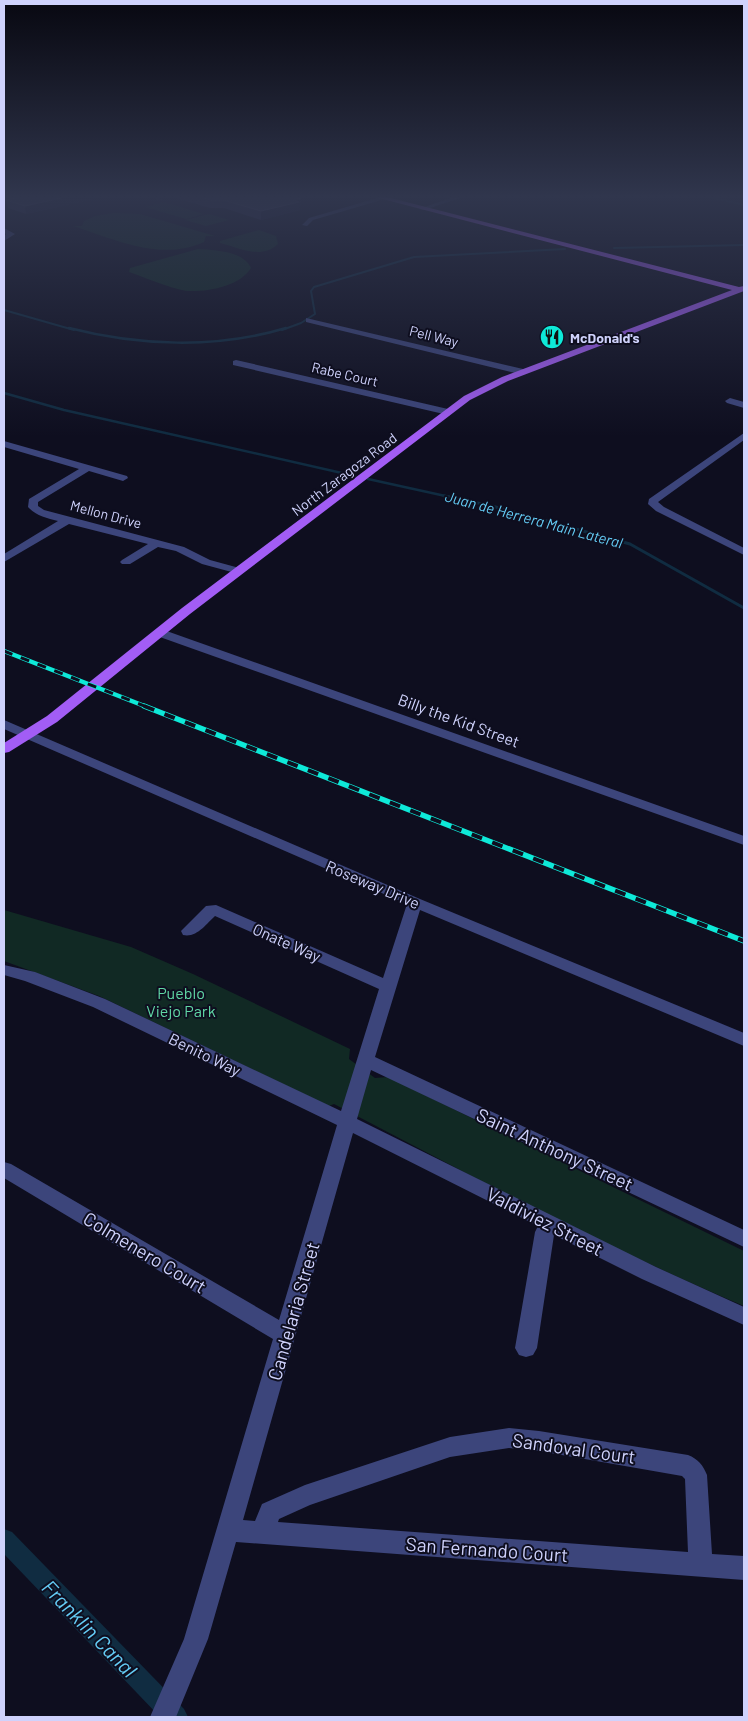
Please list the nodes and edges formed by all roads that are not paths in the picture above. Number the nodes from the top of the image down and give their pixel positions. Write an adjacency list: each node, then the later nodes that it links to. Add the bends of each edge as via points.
1 (696, 276): 3 (main road)
2 (703, 276): 3 (main road)
3 (743, 287): 5 (main road, North Zaragoza Road)
4 (744, 297): 5 (main road)
5 (714, 300): 8 (main road, North Zaragoza Road)
6 (309, 320): 8 (street, Pell Way)
7 (236, 363): 11 (street, Rabe Court)
8 (523, 372): 11 (main road, North Zaragoza Road, via 480,390)
9 (730, 401): 10 (street)
10 (744, 405)
11 (448, 412): 23 (main road, North Zaragoza Road)
12 (744, 436): 19 (street, via 653,500 660,509)
13 (4, 444): 14 (street)
14 (87, 468): 15 (street); 16 (street, Mellon Drive, via 38,497 32,504 35,510)
15 (123, 478)
16 (67, 520): 18 (street, Mellon Drive); 21 (street)
17 (744, 541): 19 (street)
18 (157, 543): 22 (street); 23 (street, Mellon Drive)
19 (733, 547): 20 (street)
20 (744, 552)
21 (4, 558)
22 (126, 562)
23 (239, 571): 24 (main road, North Zaragoza Road)
24 (161, 633): 26 (main road, North Zaragoza Road); 28 (street, Billy the Kid Street)
25 (4, 724): 26 (street, Roseway Drive)
26 (27, 735): 27 (main road, North Zaragoza Road); 29 (street, Roseway Drive)
27 (4, 749)
28 (744, 841)
29 (414, 902): 32 (street, Candelaria Street); 33 (street, Roseway Drive)
30 (189, 931): 32 (street, Onate Way, via 216,910)
31 (4, 970): 35 (street, Benito Way, via 29,976 99,1003)
32 (389, 987): 34 (street, Candelaria Street)
33 (744, 1040)
34 (365, 1060): 35 (street, Candelaria Street); 38 (street, Saint Anthony Street)
35 (348, 1123): 37 (street, Valdiviez Street); 40 (street, Candelaria Street)
36 (4, 1169): 40 (street, Colmenero Court)
37 (549, 1223): 39 (street, Valdiviez Street, via 648,1273); 41 (street)
38 (744, 1238)
39 (744, 1316)
40 (285, 1336): 42 (street, Candelaria Street)
41 (526, 1348)
42 (229, 1530): 43 (street, San Fernando Court); 46 (street, Candelaria Street, via 196,1639)
43 (263, 1532): 44 (street, San Fernando Court); 44 (street, Sandoval Court, via 270,1512 305,1496 450,1447 509,1438 688,1466 696,1475)
44 (701, 1564): 45 (street, San Fernando Court)
45 (744, 1568)
46 (162, 1717)

